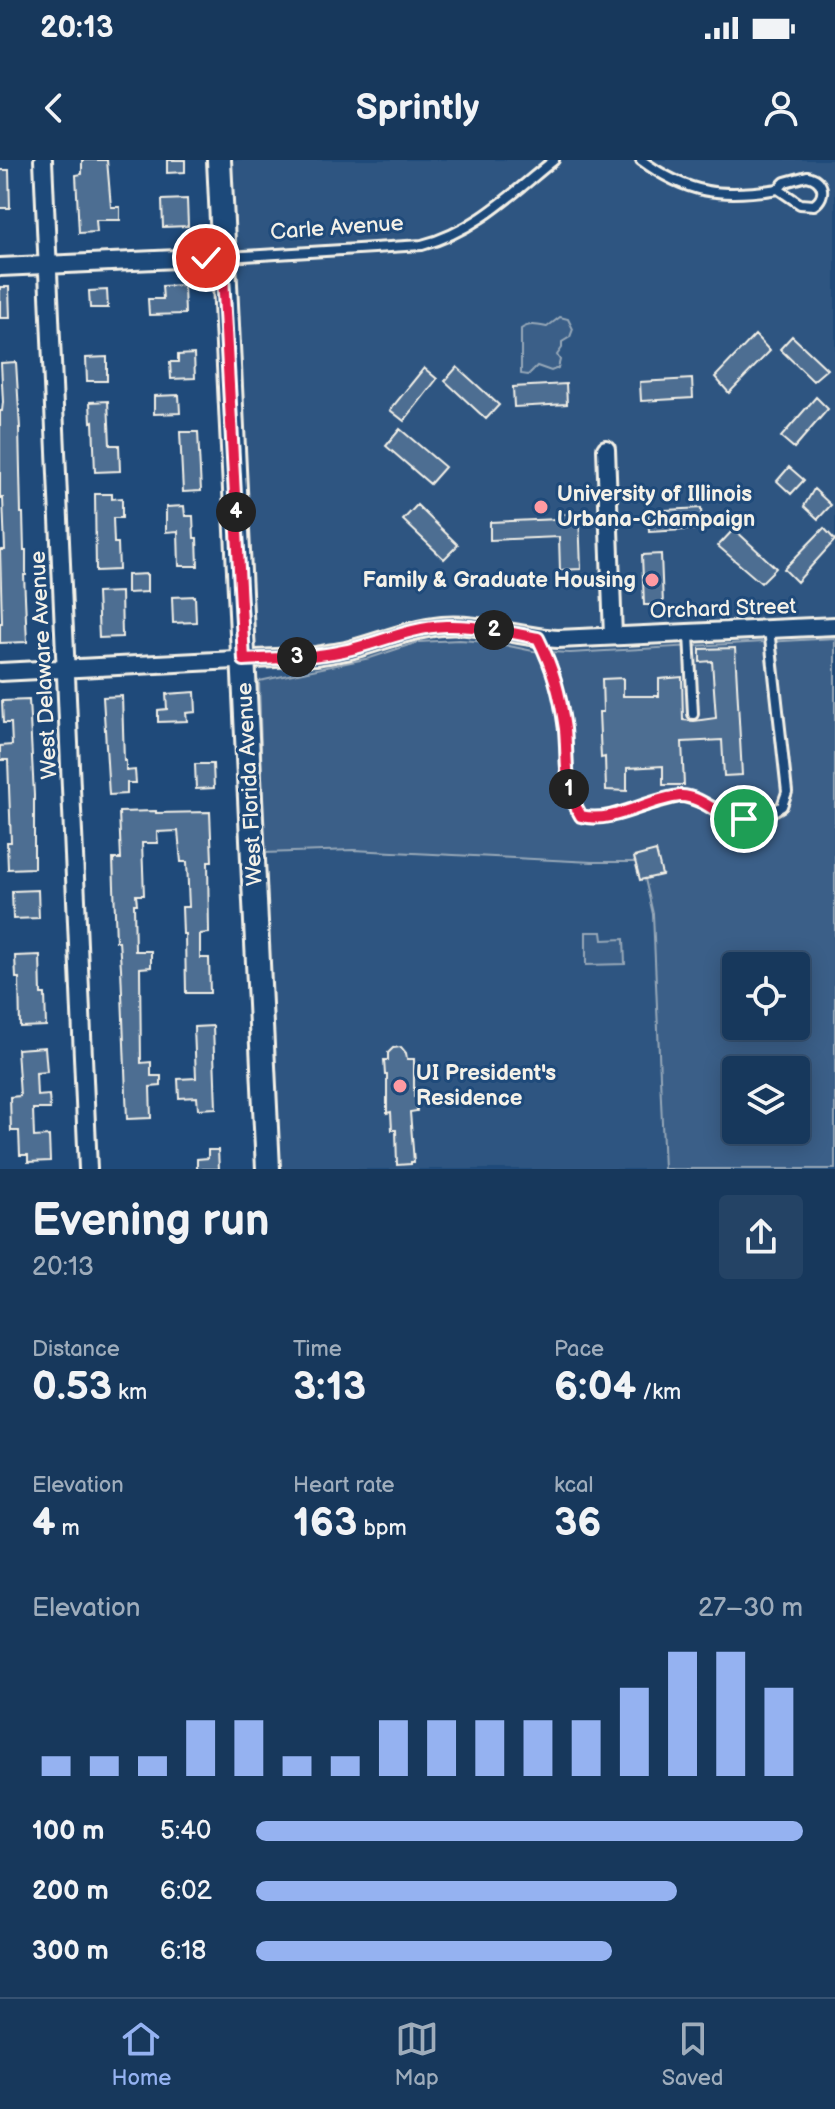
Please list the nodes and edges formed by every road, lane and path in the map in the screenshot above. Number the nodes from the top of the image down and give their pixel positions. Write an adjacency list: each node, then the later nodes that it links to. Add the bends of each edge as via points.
1 (43, 160): 7 (street, West Delaware Avenue)
2 (219, 160): 6 (main road, West Florida Avenue)
3 (554, 160): 6 (lane, Carle Avenue, via 469,227 437,241)
4 (641, 160): 5 (lane, via 695,189 744,195)
5 (778, 189): 5 (lane, via 806,206 819,201 823,189 821,182 807,176)
6 (222, 257): 7 (street, Carle Avenue); 15 (main road, West Florida Avenue)
7 (48, 264): 8 (street, Carle Avenue); 16 (street, West Delaware Avenue)
8 (0, 267)
9 (606, 449): 13 (street)
10 (835, 626): 11 (street, Orchard Street)
11 (769, 629): 12 (street, Orchard Street); 14 (lane, via 787,792 782,806 744,819 728,818 682,796 604,817 581,816 569,792 553,668)
12 (689, 633): 13 (street, Orchard Street); 18 (lane)
13 (613, 636): 14 (street, Orchard Street)
14 (538, 638): 15 (street, Orchard Street, via 442,626 316,656)
15 (244, 660): 16 (street, Orchard Street); 20 (main road, West Florida Avenue)
16 (66, 668): 17 (street, Orchard Street); 19 (street, West Delaware Avenue)
17 (0, 672)
18 (693, 714)
19 (88, 1169)
20 (268, 1169)

